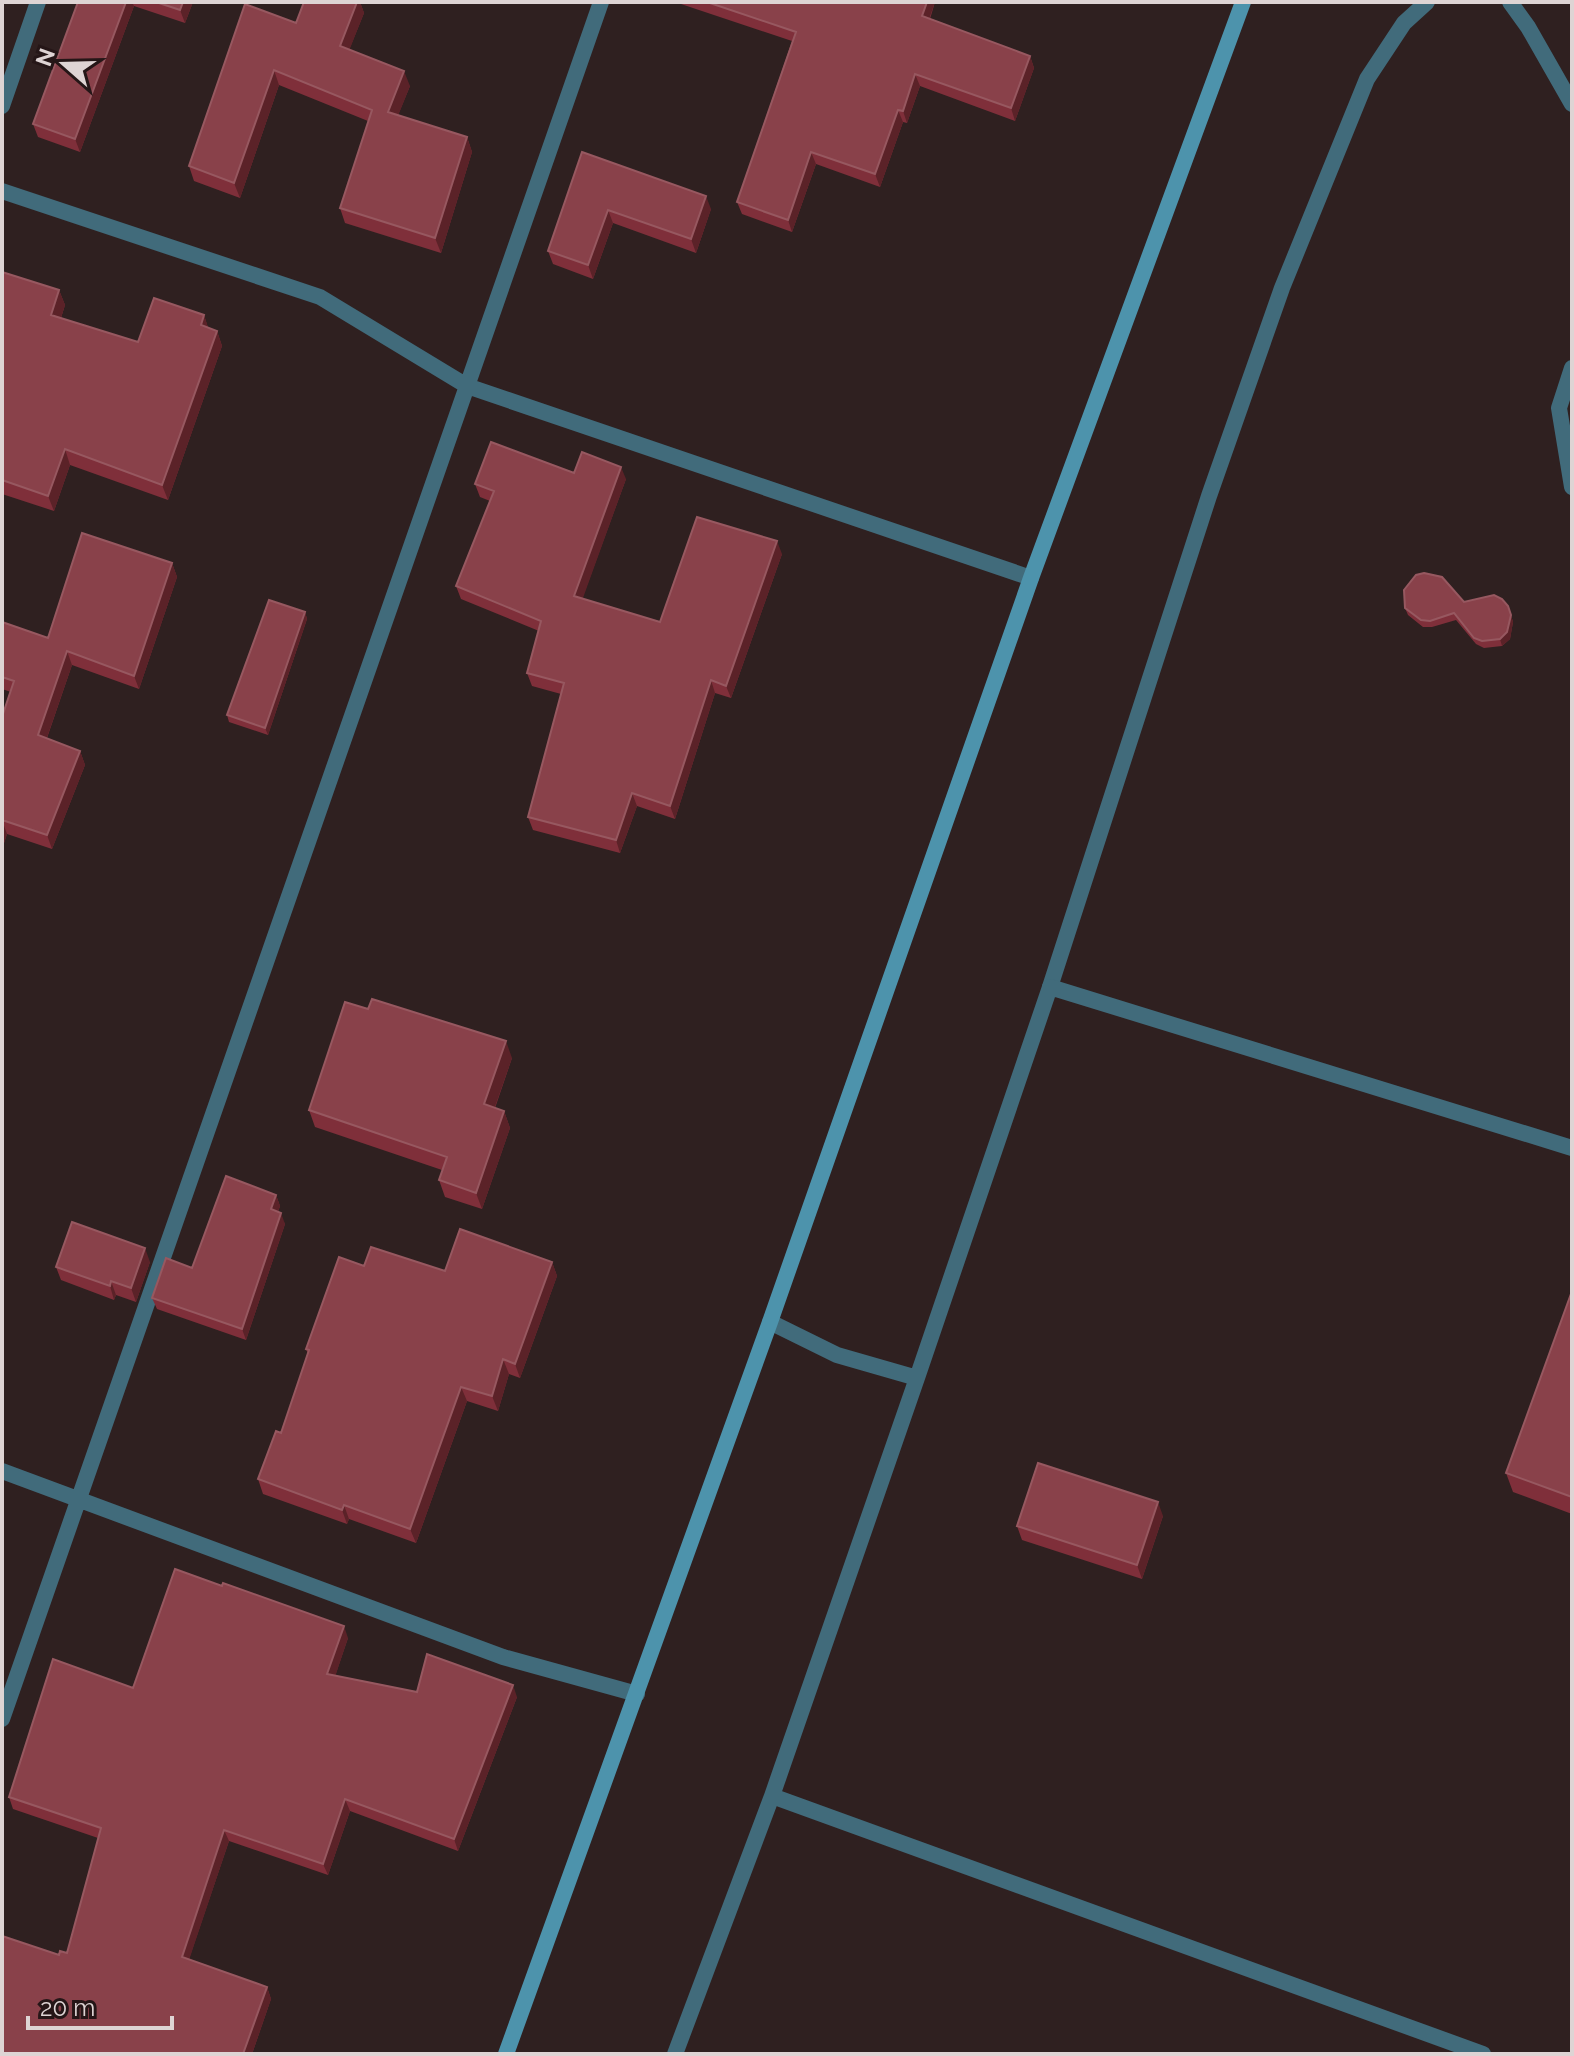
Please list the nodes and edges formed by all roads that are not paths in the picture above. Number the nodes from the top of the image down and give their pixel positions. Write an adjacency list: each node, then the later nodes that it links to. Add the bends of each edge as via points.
1 (38, 2): 7 (street)
2 (601, 2): 10 (street)
3 (1243, 2): 12 (street)
4 (1427, 2): 13 (street, via 1404,23 1367,79 1282,288)
5 (1510, 2): 6 (street)
6 (1572, 104)
7 (2, 106)
8 (2, 191): 10 (street, via 320,297)
9 (1572, 368): 11 (street, via 1559,408)
10 (467, 386): 12 (street); 18 (street)
11 (1572, 487)
12 (1031, 578): 15 (street)
13 (1050, 987): 14 (street); 16 (street)
14 (1572, 1148)
15 (770, 1322): 16 (street, via 837,1355); 19 (street)
16 (917, 1378): 21 (street)
17 (2, 1471): 18 (street)
18 (79, 1498): 19 (street, via 503,1657); 20 (street)
19 (637, 1694): 22 (street)
20 (2, 1719)
21 (772, 1796): 23 (street); 24 (street)
22 (506, 2054)
23 (675, 2054)
24 (1483, 2054)

